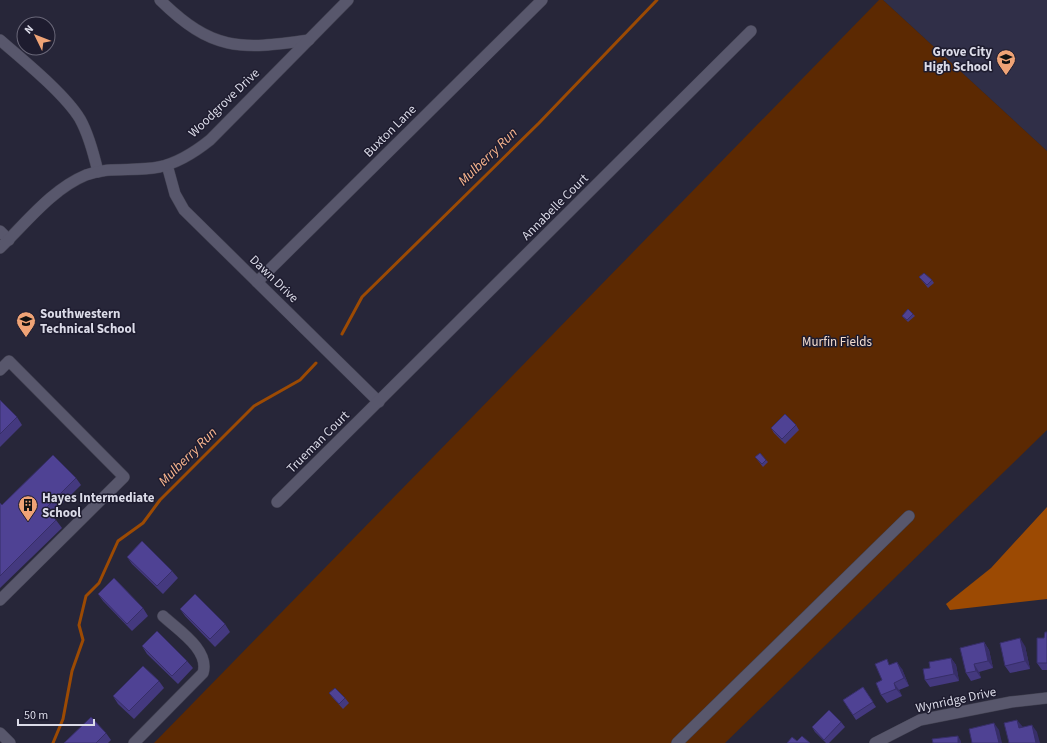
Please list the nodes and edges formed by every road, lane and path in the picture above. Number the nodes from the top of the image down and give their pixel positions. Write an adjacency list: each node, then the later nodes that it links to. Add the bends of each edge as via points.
1 (160, 0): 6 (street, via 190,27 227,44 270,46)
2 (348, 0): 6 (street, Woodgrove Drive)
3 (542, 0): 12 (street, Buxton Lane)
4 (751, 31): 14 (street, Annabelle Court)
5 (0, 40): 8 (street, via 76,113 85,130)
6 (308, 40): 7 (street, Woodgrove Drive, via 210,140)
7 (167, 165): 8 (street, Woodgrove Drive, via 158,168); 12 (street, Dawn Drive, via 175,194 184,210)
8 (98, 172): 10 (street, Woodgrove Drive, via 66,186 45,203)
9 (0, 231): 10 (street)
10 (9, 240): 11 (street, Woodgrove Drive)
11 (0, 248)
12 (257, 282): 14 (street, Dawn Drive)
13 (0, 370): 17 (street, via 9,361 124,477)
14 (379, 402): 15 (street, Trueman Court)
15 (277, 502)
16 (909, 516): 23 (street)
17 (0, 600)
18 (163, 616): 22 (street, via 199,650 205,666 203,672)
19 (1047, 698): 24 (street, Wynridge Drive, via 1011,702 920,720)
20 (0, 733): 21 (street)
21 (10, 743)
22 (134, 743)
23 (677, 743)
24 (875, 743)

